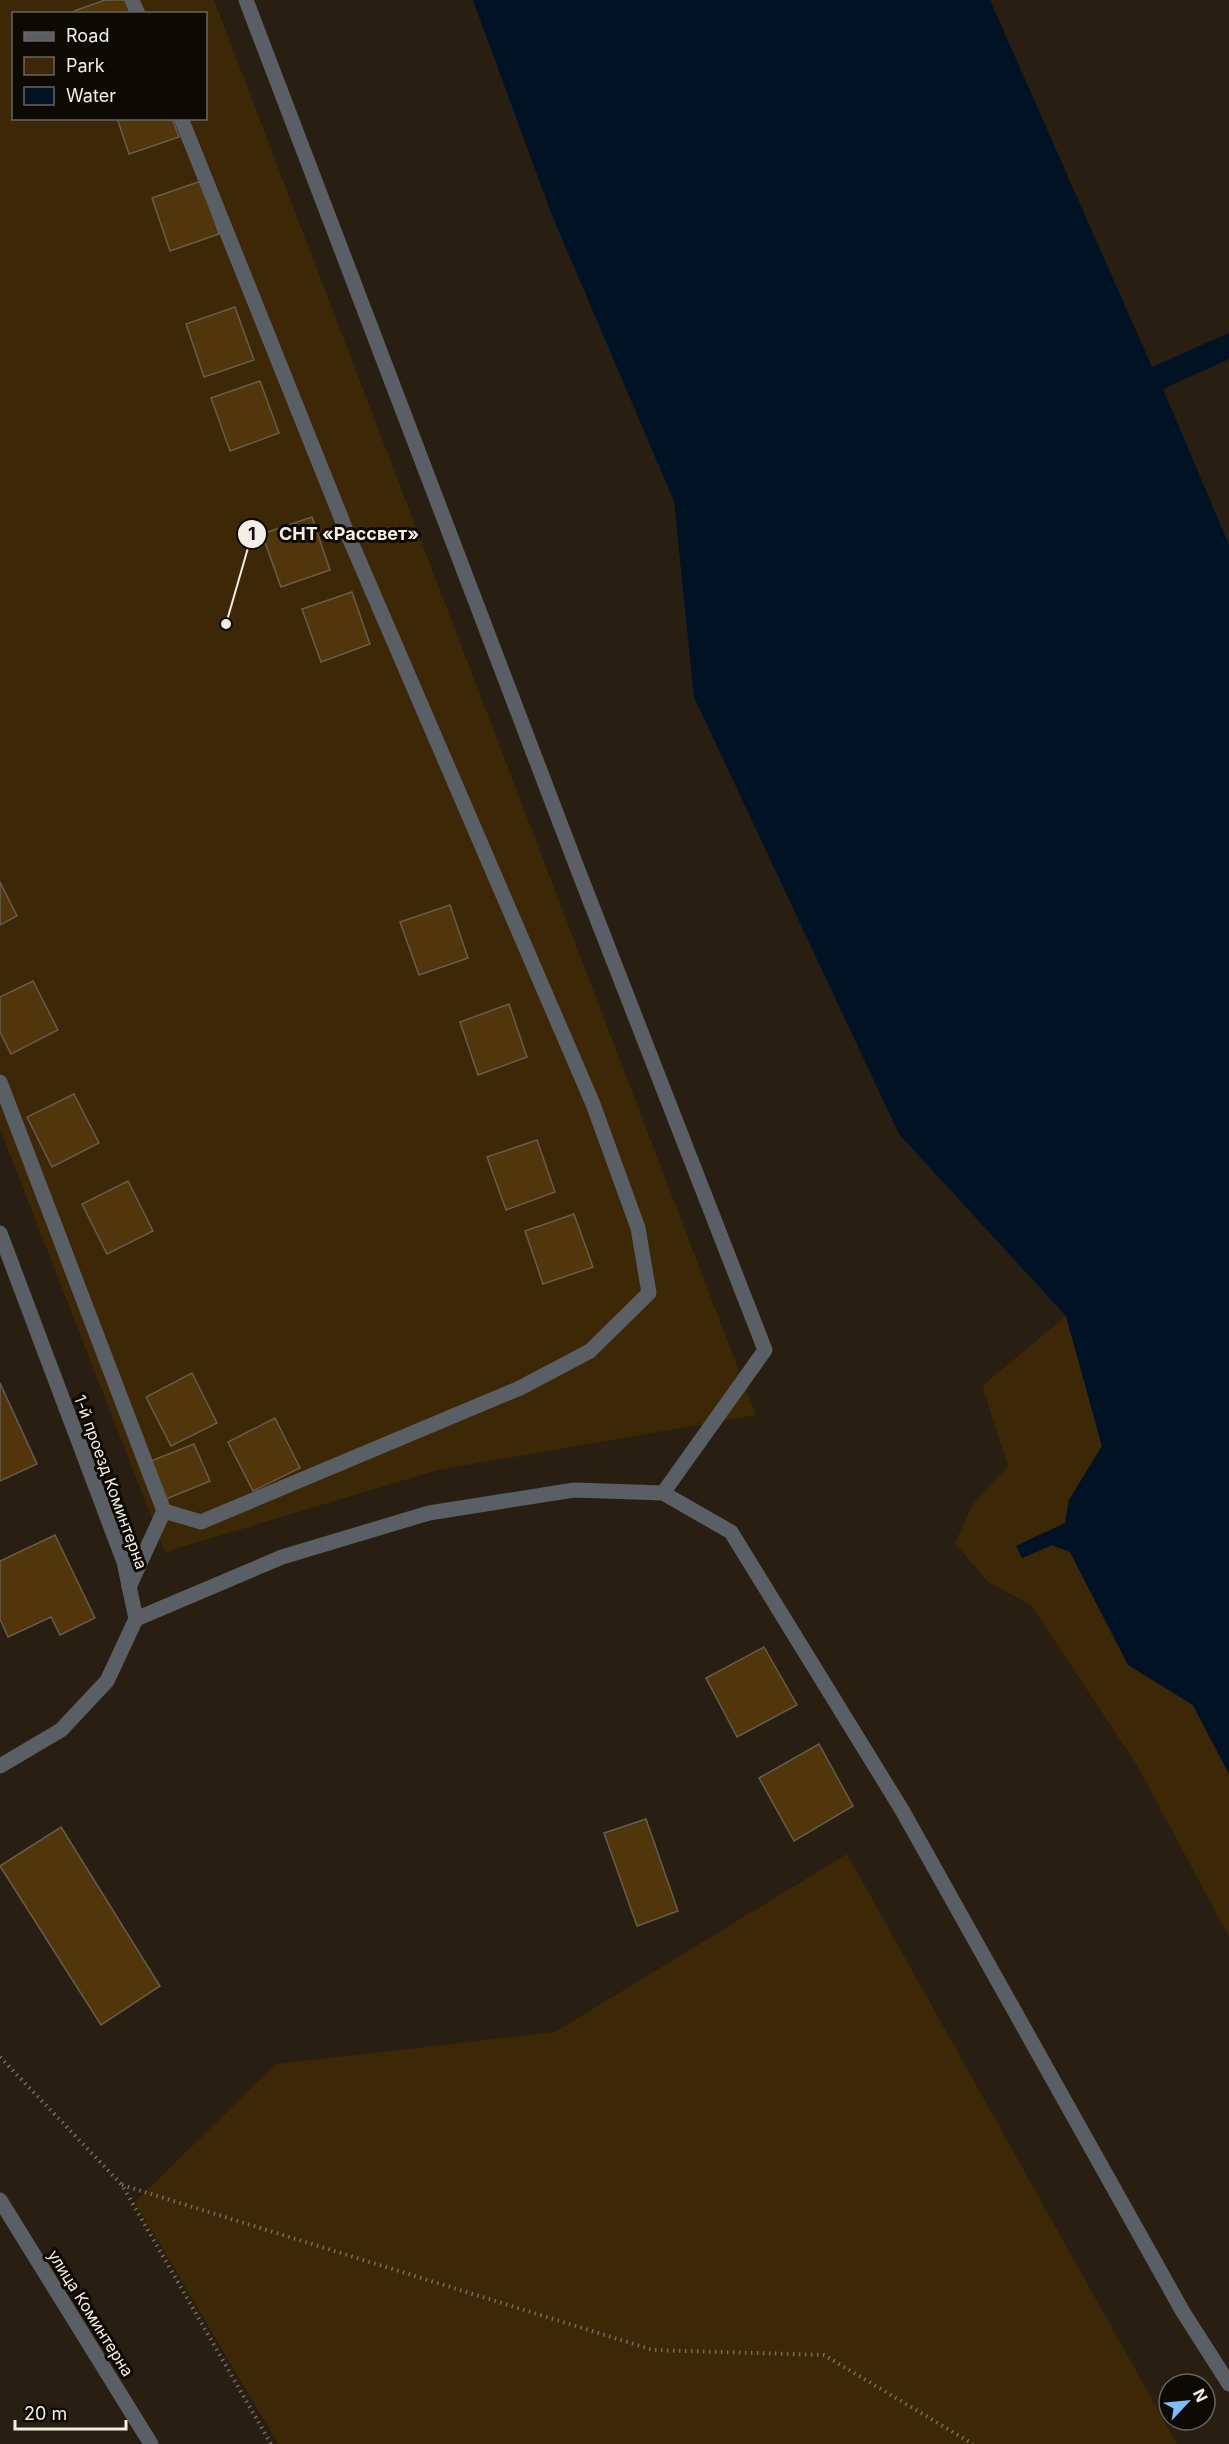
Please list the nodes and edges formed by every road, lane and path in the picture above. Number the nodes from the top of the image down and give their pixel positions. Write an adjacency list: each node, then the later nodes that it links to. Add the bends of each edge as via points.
1 (246, 0): 5 (street, via 765,1350)
2 (182, 120): 6 (street, via 348,535 592,1104 638,1228 649,1293 590,1351 520,1388 201,1522)
3 (0, 1082): 6 (street)
4 (0, 1233): 7 (street, 1-й проезд Коминтерна, via 124,1562)
5 (663, 1494): 8 (street, via 574,1490 429,1513 282,1557); 13 (street, via 731,1532 902,1810 1183,2312)
6 (164, 1511): 7 (street)
7 (129, 1587): 8 (street, 1-й проезд Коминтерна)
8 (136, 1618): 9 (street, via 107,1681 61,1730)
9 (0, 1766)
10 (0, 2057): 11 (path)
11 (122, 2185): 15 (path); 16 (path, via 653,2350 824,2355)
12 (0, 2200): 14 (street, улица Коминтерна)
13 (1229, 2385)
14 (151, 2444)
15 (271, 2444)
16 (973, 2444)

